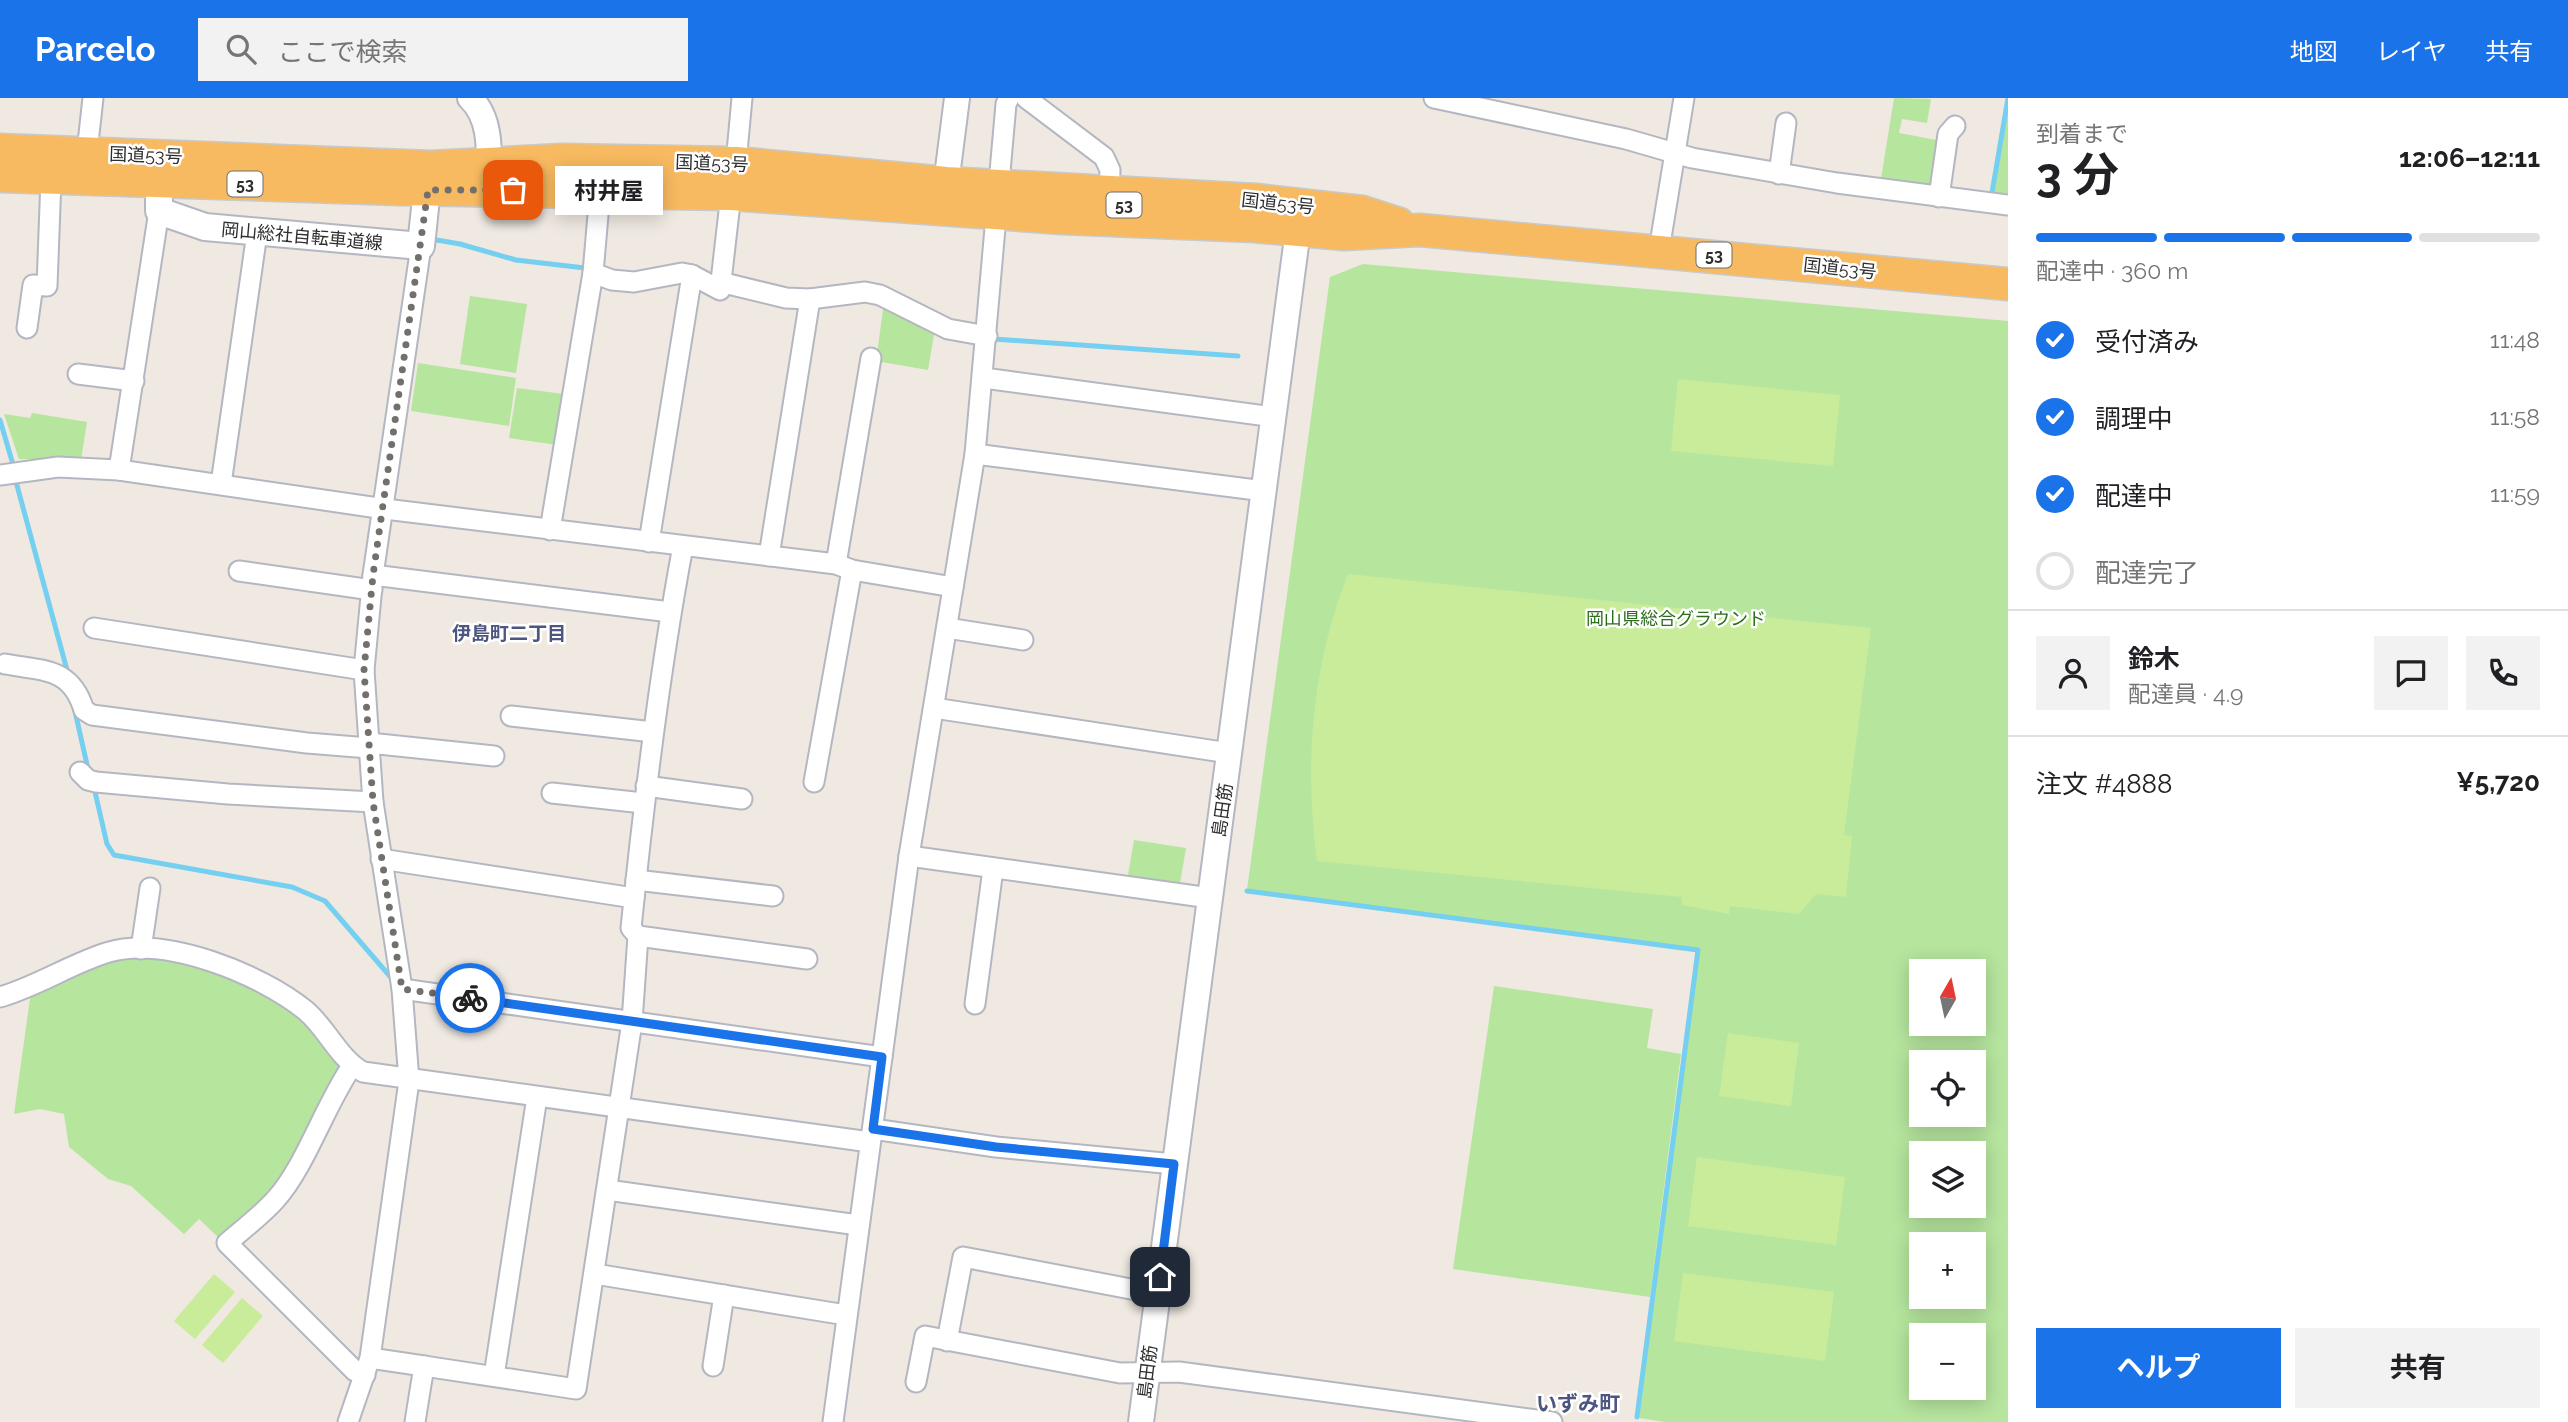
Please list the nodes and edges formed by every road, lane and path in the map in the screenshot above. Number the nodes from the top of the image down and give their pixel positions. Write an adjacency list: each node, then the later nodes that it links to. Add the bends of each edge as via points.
1 (93, 98): 13 (street)
2 (470, 98): 18 (street, via 488,135)
3 (742, 98): 15 (street)
4 (957, 98): 24 (street)
5 (1009, 98): 27 (street)
6 (1026, 98): 25 (street, via 1104,157 1110,170)
7 (1434, 98): 12 (street)
8 (1684, 98): 12 (street)
9 (1786, 123): 16 (street)
10 (1955, 127): 26 (street, via 1948,134)
11 (0, 150): 13 (highway, 国道53号 / 53)
12 (1674, 151): 16 (street); 32 (street)
13 (87, 152): 20 (highway, 国道53号 / 53)
14 (596, 161): 15 (highway, 国道53号 / 53); 18 (highway, 国道53号 / 53); 24 (highway, 53, via 630,170 765,176)
15 (736, 163): 24 (highway, 国道53号 / 53)
16 (1779, 174): 26 (street)
17 (0, 176): 19 (highway, 国道53号 / 53)
18 (489, 177): 21 (highway, 国道53号 / 53); 22 (highway, 国道53号 / 53)
19 (51, 179): 20 (highway, 国道53号 / 53); 38 (street, via 47,286 33,285)
20 (159, 187): 21 (highway, 国道53号 / 53); 30 (main road, 岡山総社自転車道線, via 205,227); 43 (street)
21 (428, 188): 31 (main road)
22 (600, 191): 23 (highway, 国道53号 / 53); 33 (street)
23 (731, 194): 24 (highway, 国道53号 / 53); 35 (street)
24 (944, 194): 27 (highway, 国道53号 / 53)
25 (1109, 197): 27 (highway, 53); 29 (highway, 53, via 1283,216 1292,221)
26 (1939, 197): 28 (street)
27 (999, 198): 29 (highway, 国道53号 / 53); 39 (street)
28 (2008, 205)
29 (1309, 219): 32 (highway, 国道53号 / 53, via 1344,234 1420,230); 44 (street, 島田筋)
30 (257, 233): 31 (main road, 岡山総社自転車道線); 48 (street)
31 (421, 246): 50 (street)
32 (1659, 250): 36 (highway, 国道53号 / 53)
33 (593, 273): 34 (street, via 634,282); 51 (street)
34 (692, 275): 35 (street, via 720,290); 52 (street)
35 (720, 282): 37 (street, via 767,295)
36 (2008, 284)
37 (810, 299): 39 (street, via 865,292 892,300 948,330); 54 (street)
38 (27, 328)
39 (987, 336): 42 (street)
40 (871, 358): 55 (street)
41 (78, 374): 43 (street)
42 (984, 378): 44 (street); 45 (street)
43 (134, 381): 46 (street)
44 (1274, 417): 49 (street, 島田筋)
45 (975, 454): 49 (street); 58 (street)
46 (119, 470): 47 (street, via 58,467); 48 (street)
47 (0, 475)
48 (222, 484): 50 (street)
49 (1265, 491): 69 (street, 島田筋)
50 (385, 509): 51 (street); 57 (street)
51 (550, 530): 52 (street)
52 (649, 542): 53 (street)
53 (683, 547): 54 (street); 59 (street)
54 (769, 556): 55 (street)
55 (844, 567): 58 (street); 72 (street)
56 (239, 571): 57 (street)
57 (373, 583): 59 (street); 64 (street)
58 (953, 587): 61 (street)
59 (670, 612): 67 (street)
60 (94, 628): 64 (street)
61 (947, 628): 62 (street); 65 (street)
62 (1023, 640)
63 (5, 664): 68 (street, via 69,680 84,710 92,715 307,743)
64 (364, 670): 68 (street)
65 (934, 708): 69 (street); 77 (street)
66 (511, 716): 67 (street)
67 (653, 732): 74 (street)
68 (369, 746): 70 (street); 76 (street)
69 (1229, 753): 83 (street, 島田筋)
70 (494, 756)
71 (80, 772): 76 (street, via 96,782)
72 (814, 782)
73 (552, 793): 74 (street)
74 (645, 795): 75 (street); 81 (street)
75 (742, 799)
76 (373, 802): 78 (street)
77 (909, 856): 79 (street); 91 (street)
78 (381, 859): 81 (street); 87 (street)
79 (993, 869): 83 (street); 89 (street)
80 (150, 888): 85 (street)
81 (635, 889): 82 (street); 84 (street, via 631,928)
82 (773, 896)
83 (1210, 898): 97 (street, 島田筋)
84 (638, 936): 86 (street); 90 (street)
85 (141, 949): 88 (street, via 108,952); 92 (street, via 182,953 263,985 304,1010)
86 (807, 959)
87 (402, 989): 90 (street); 93 (street)
88 (0, 997)
89 (975, 1004)
90 (632, 1021): 91 (street); 95 (street)
91 (882, 1057): 96 (street)
92 (352, 1066): 93 (street); 107 (street, via 335,1090 292,1177 276,1199 226,1243 355,1371)
93 (409, 1081): 94 (street); 107 (street)
94 (537, 1097): 95 (street); 109 (street)
95 (620, 1107): 96 (street); 98 (street)
96 (871, 1135): 97 (street); 99 (street)
97 (1174, 1164): 101 (street, 島田筋)
98 (607, 1190): 99 (street); 100 (street)
99 (858, 1225): 103 (street)
100 (595, 1274): 102 (street); 109 (street, via 576,1389)
101 (1157, 1294): 104 (street, via 963,1257); 108 (street, 島田筋)
102 (724, 1295): 103 (street); 106 (street)
103 (846, 1315): 113 (street)
104 (947, 1341): 108 (street, via 1120,1373); 110 (street, via 925,1336)
105 (425, 1366): 107 (street); 109 (street); 112 (street)
106 (713, 1366)
107 (368, 1367): 111 (street)
108 (1147, 1372): 114 (street, 島田筋); 115 (street, via 1179,1372)
109 (494, 1376)
110 (916, 1382)
111 (348, 1422)
112 (415, 1422)
113 (833, 1422)
114 (1141, 1422)
115 (1552, 1422)

